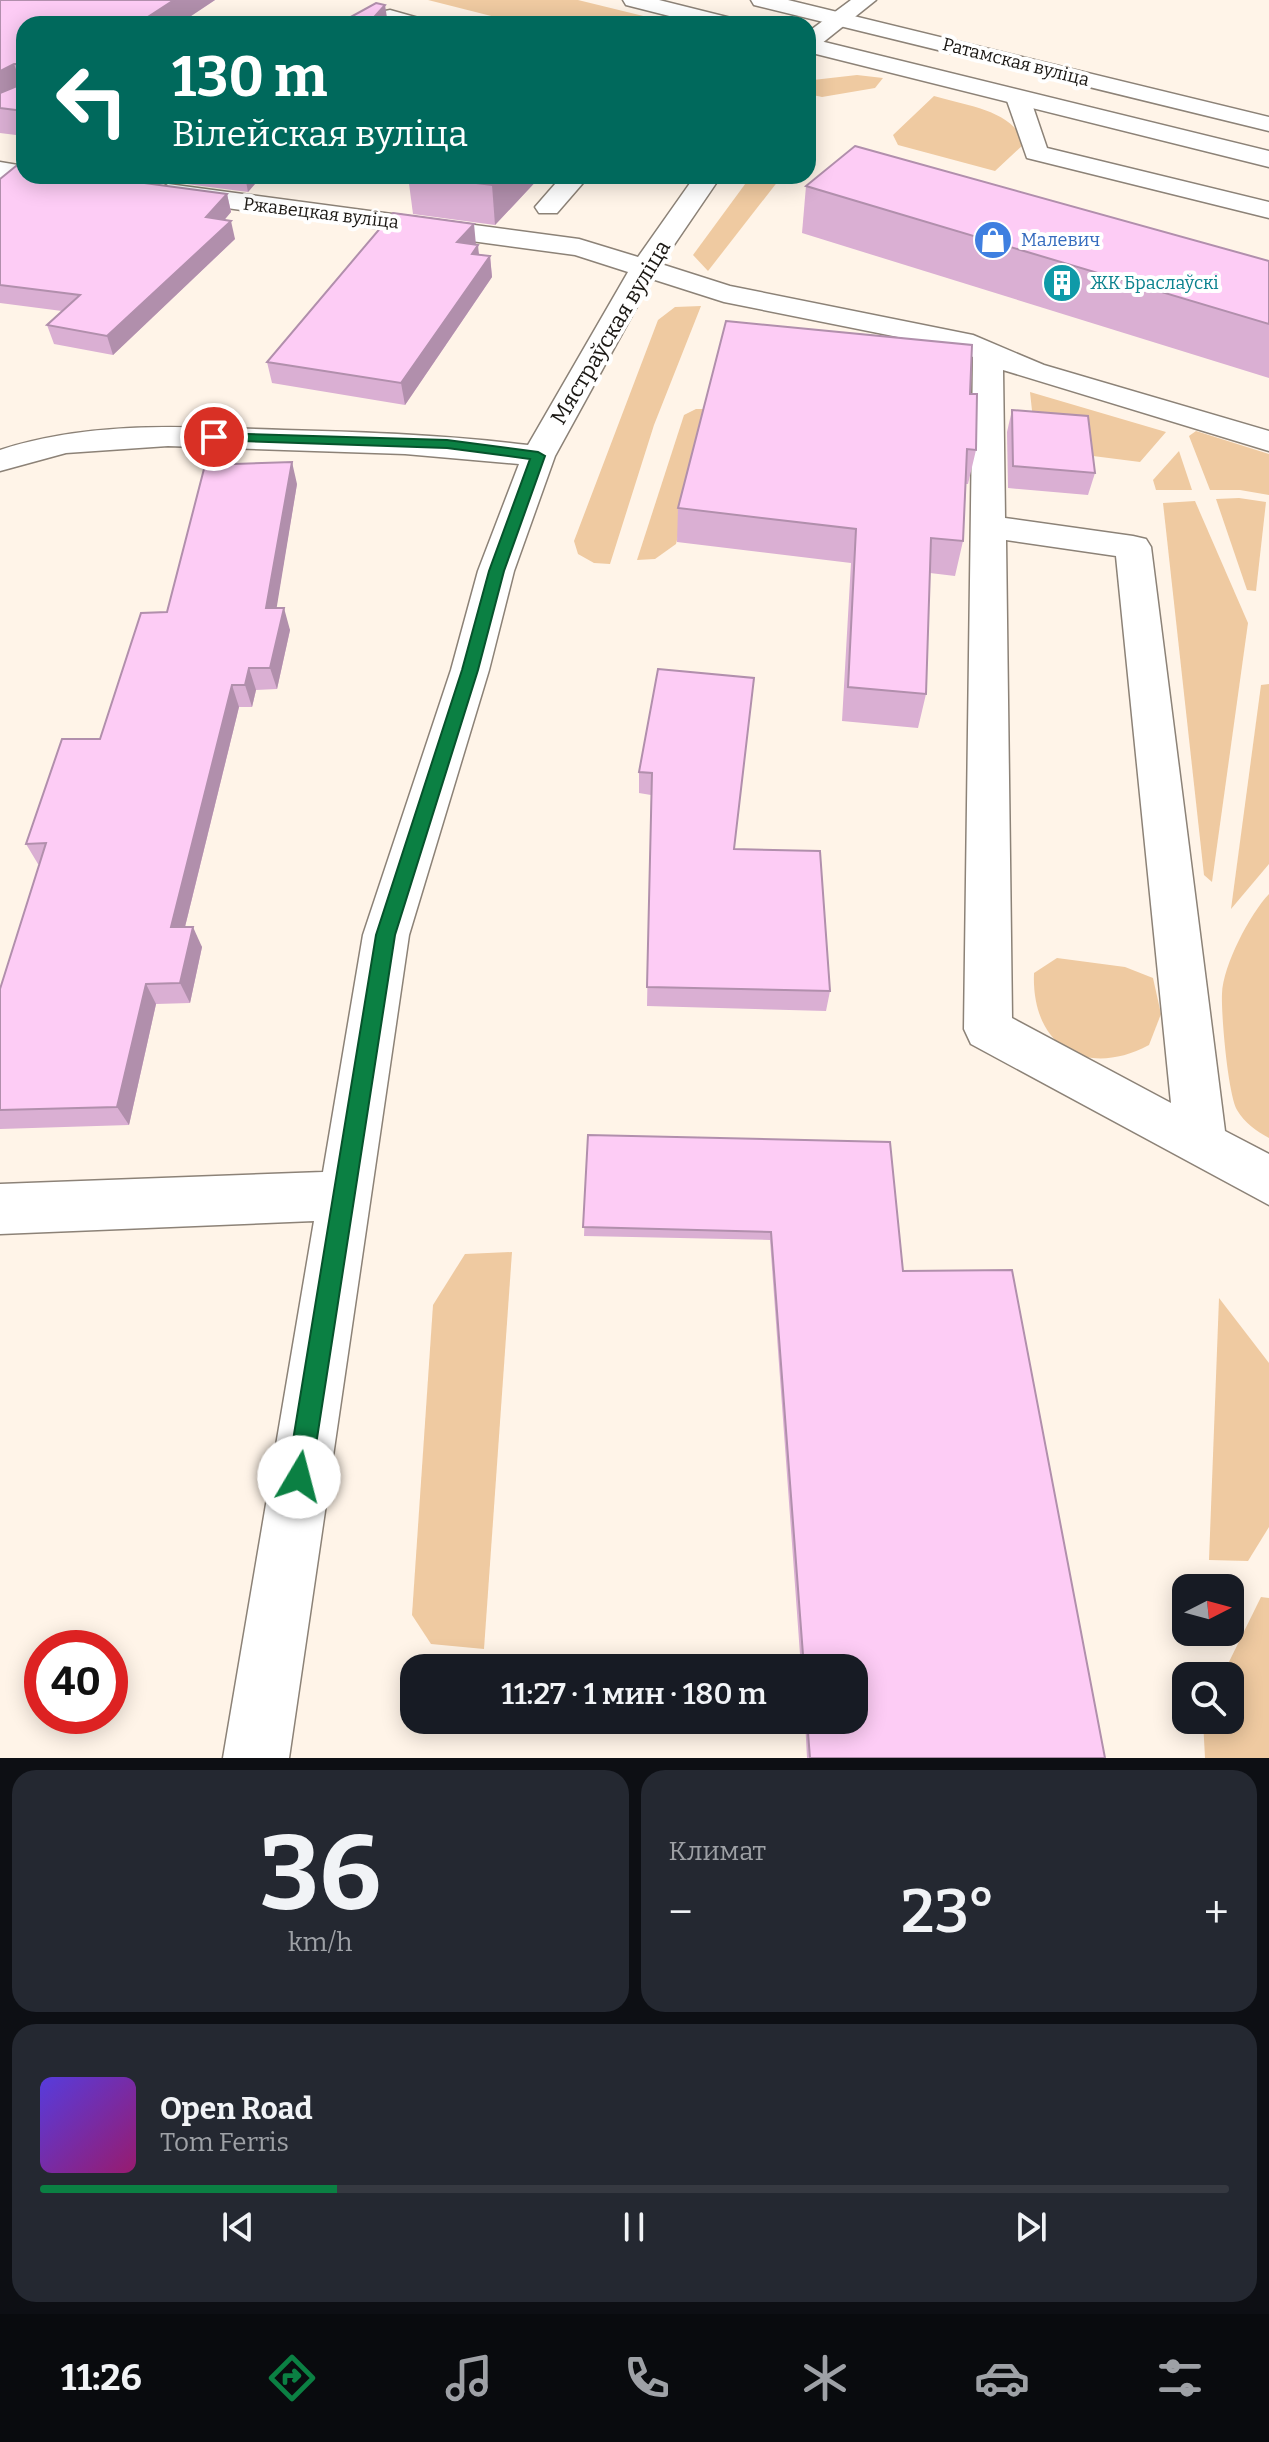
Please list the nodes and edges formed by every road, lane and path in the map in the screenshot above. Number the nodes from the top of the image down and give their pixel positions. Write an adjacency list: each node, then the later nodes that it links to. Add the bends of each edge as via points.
1 (634, 0): 4 (street)
2 (762, 0): 5 (street, Ратамская вуліца)
3 (865, 0): 5 (street)
4 (696, 16)
5 (841, 19): 6 (street); 9 (street, Ратамская вуліца)
6 (816, 38)
7 (816, 46): 8 (street, Ратамская вуліца)
8 (1018, 98): 10 (street, Ратамская вуліца); 15 (street, via 1036,153)
9 (1269, 124)
10 (1269, 159)
11 (569, 184): 14 (street)
12 (702, 184): 16 (street, Мястраўская вуліца)
13 (137, 188): 16 (street, Ржавецкая вуліца, via 579,247)
14 (548, 207)
15 (1269, 210)
16 (644, 269): 17 (street, Ржавецкая вуліца, via 737,296); 19 (street, Мястраўская вуліца)
17 (988, 350): 18 (street, Ржавецкая вуліца, via 1033,372); 21 (street)
18 (1269, 441)
19 (538, 456): 20 (street, via 447,444 156,436 89,439); 24 (street, Мястраўская вуліца, via 496,571 386,935)
20 (0, 461)
21 (986, 526): 22 (street, via 988,1029); 22 (street, via 1133,547)
22 (1201, 1144): 23 (street)
23 (1269, 1181)
24 (342, 1196): 25 (street); 26 (street, Мястраўская вуліца)
25 (0, 1209)
26 (256, 1758)

